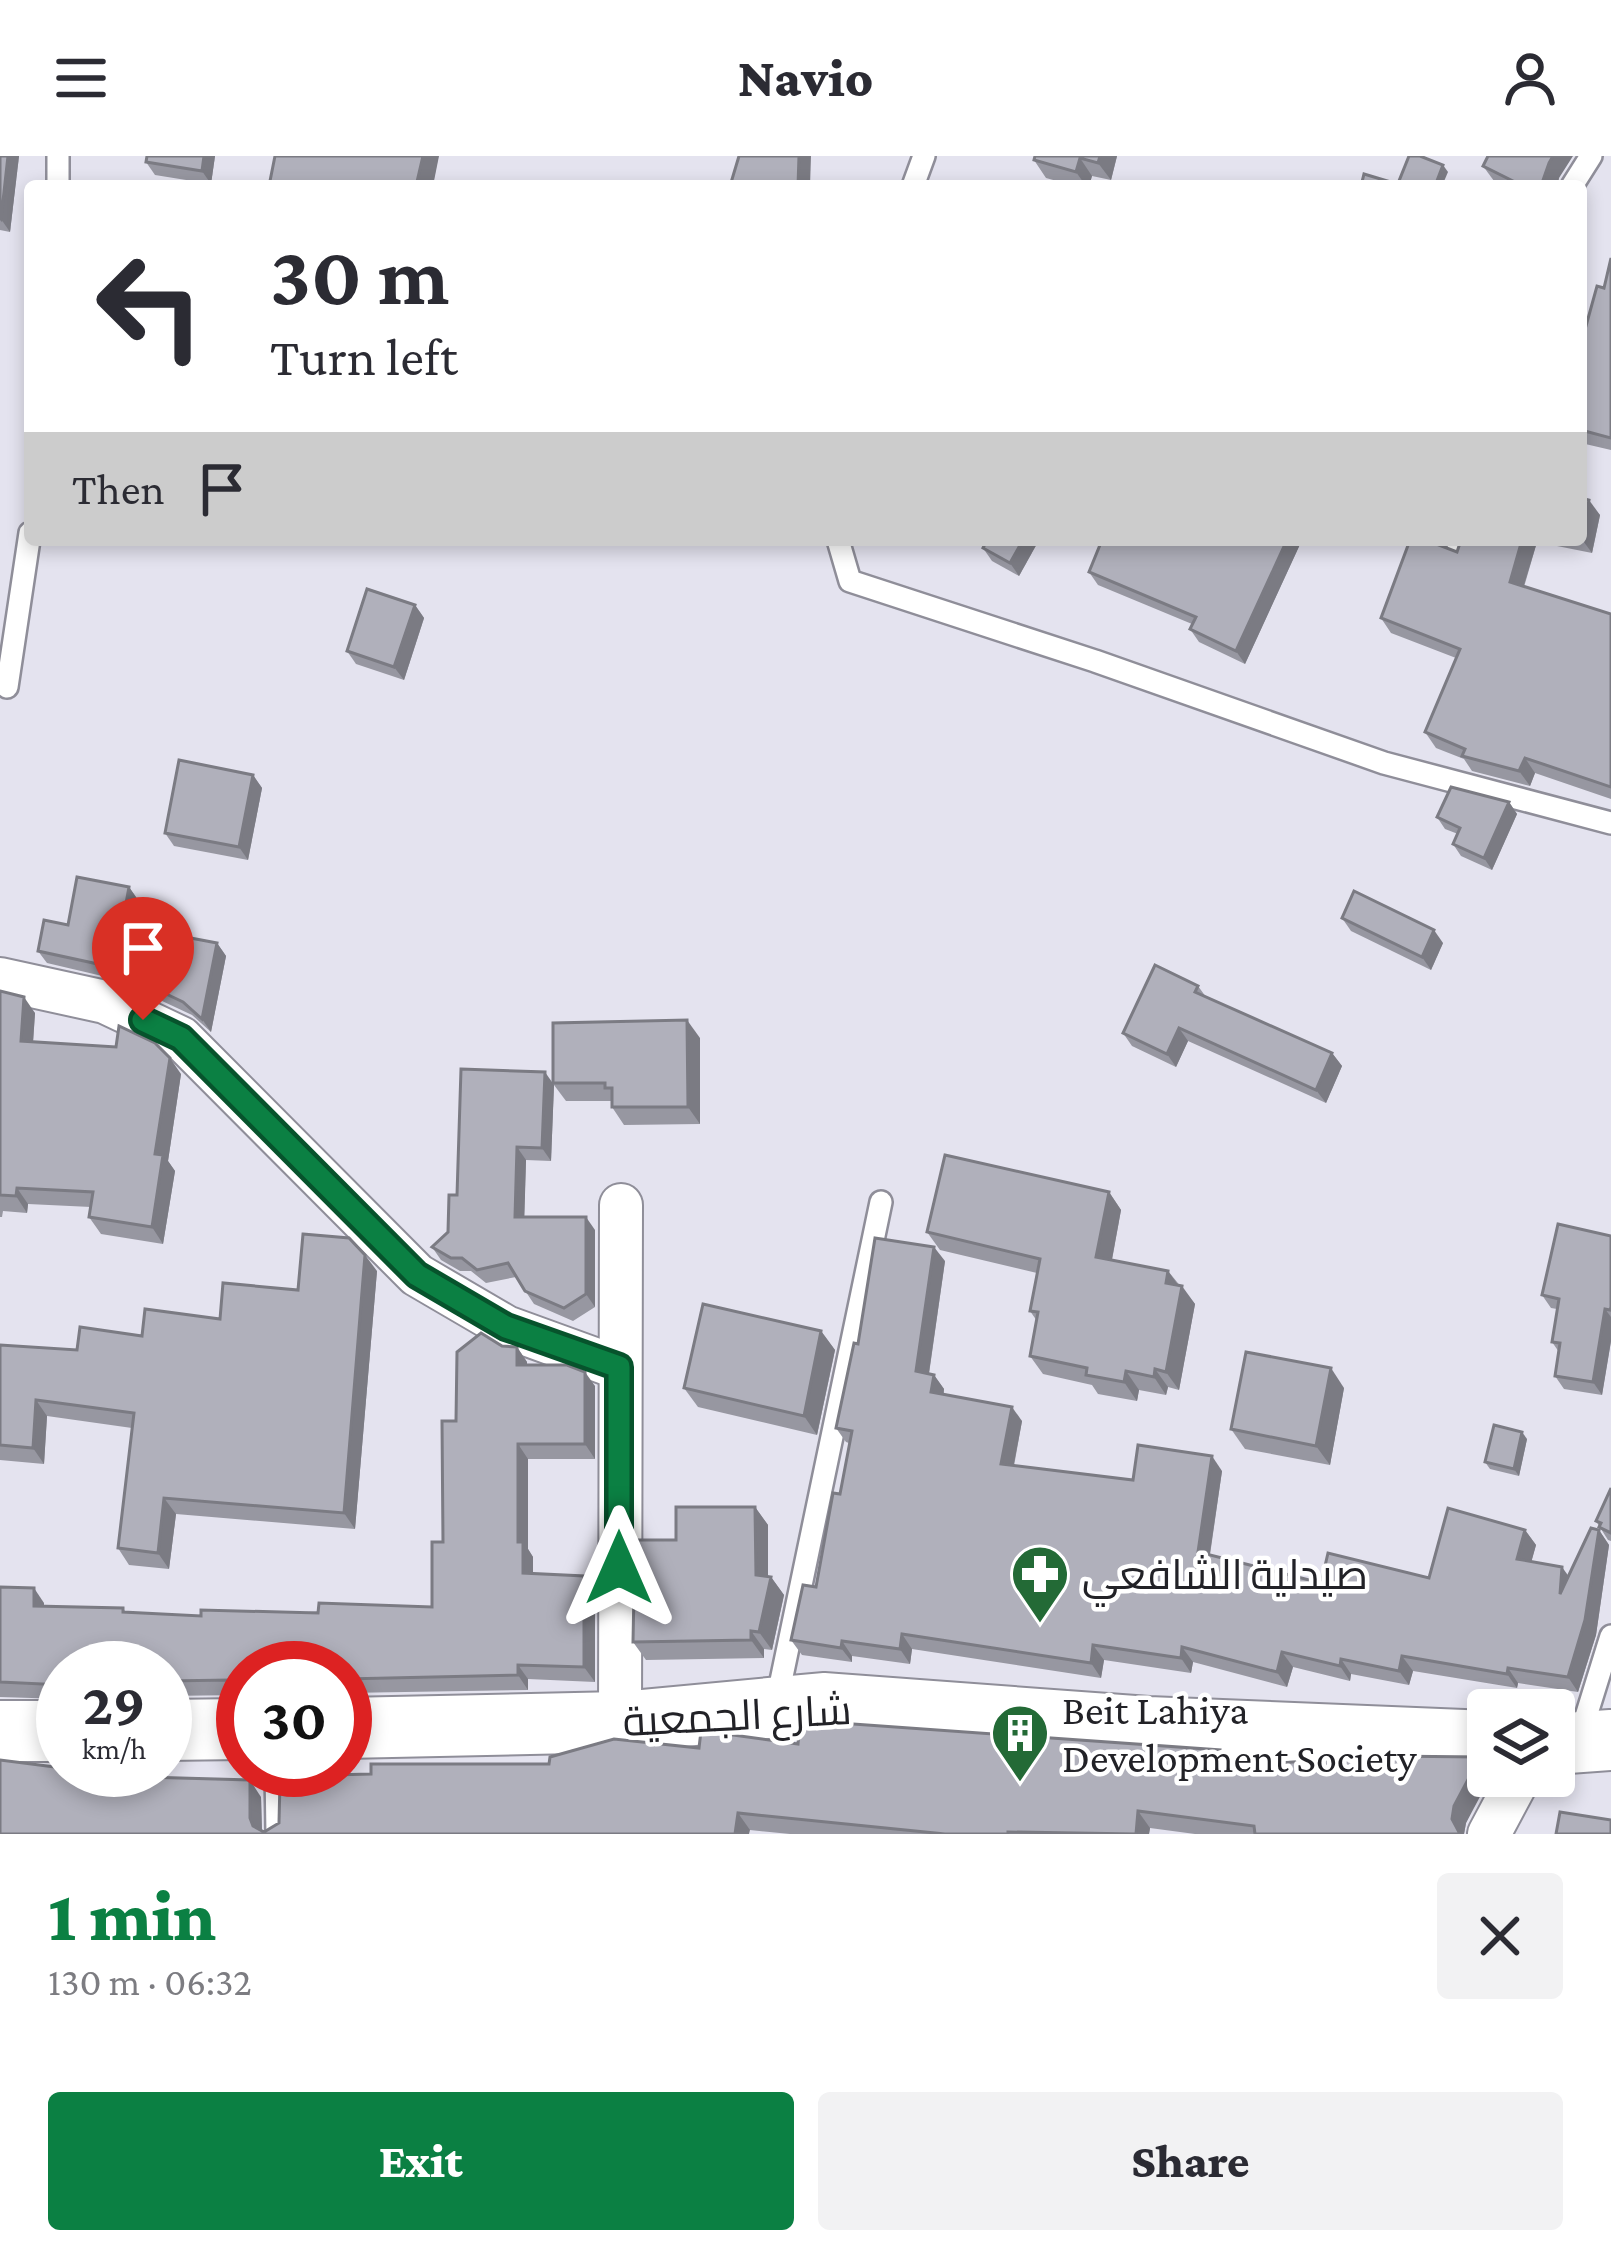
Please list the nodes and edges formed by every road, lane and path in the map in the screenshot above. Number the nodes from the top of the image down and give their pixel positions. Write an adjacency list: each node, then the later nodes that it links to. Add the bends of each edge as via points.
1 (28, 546): 3 (lane)
2 (840, 546): 4 (lane, via 850,581 1384,763)
3 (7, 687)
4 (1611, 823)
5 (0, 979): 8 (street, via 105,1002 181,1038 417,1275 506,1327)
6 (881, 1202): 10 (lane)
7 (621, 1205): 8 (street)
8 (619, 1367): 11 (street)
9 (1611, 1636): 16 (lane)
10 (776, 1706): 11 (street, شارع الجمعية); 15 (street, شارع الجمعية)
11 (620, 1722): 12 (street, شارع الجمعية)
12 (372, 1727)
13 (0, 1731): 14 (street)
14 (36, 1731)
15 (1467, 1740)
16 (1581, 1743)
17 (276, 1797): 19 (lane)
18 (1509, 1797): 20 (street)
19 (277, 1834)
20 (1489, 1834)

